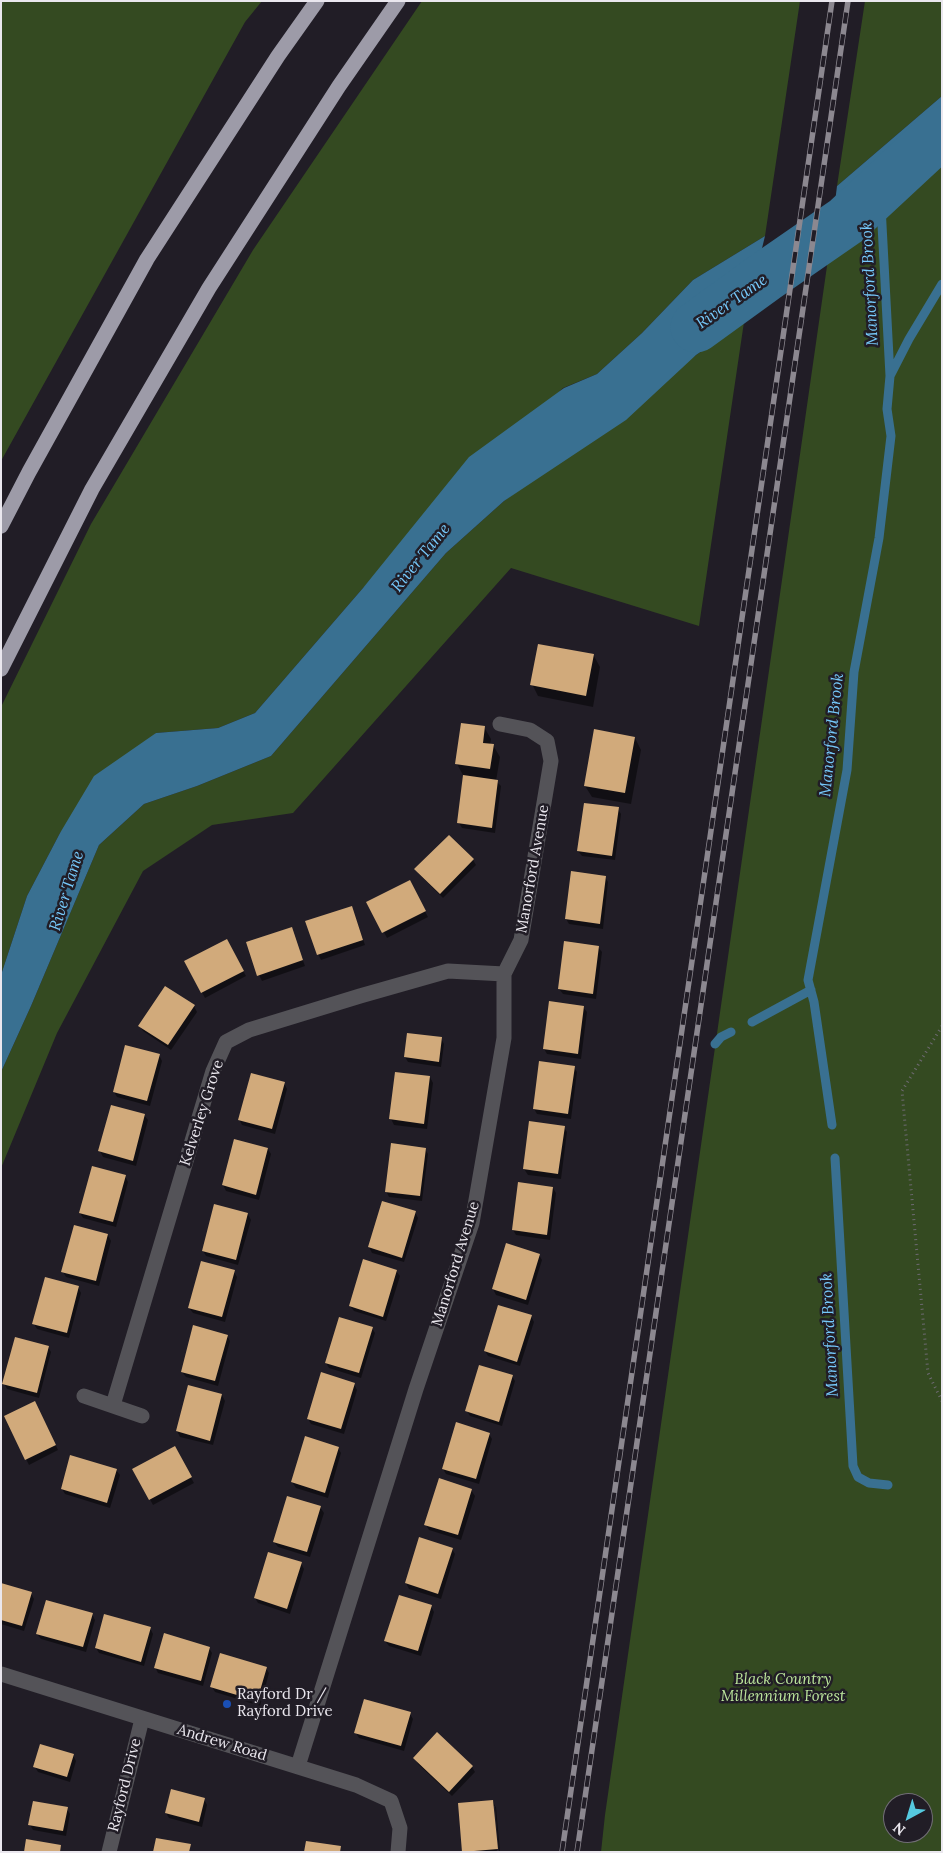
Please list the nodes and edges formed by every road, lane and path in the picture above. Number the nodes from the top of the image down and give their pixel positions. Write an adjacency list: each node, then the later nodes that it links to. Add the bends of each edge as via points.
1 (317, 1): 3 (highway, via 147,259)
2 (398, 1): 4 (highway, via 339,86 209,288 92,489)
3 (1, 526)
4 (1, 669)
5 (500, 724): 6 (street, Manorford Avenue, via 530,730 548,741 551,761 520,940)
6 (504, 974): 10 (street, Kelverley Grove, via 448,971 249,1030 226,1042 213,1071); 14 (street, Manorford Avenue, via 504,1038 472,1223 416,1389)
7 (942, 1026): 9 (path, via 902,1090 928,1373)
8 (84, 1396): 10 (street)
9 (942, 1401)
10 (114, 1406): 11 (street)
11 (142, 1416)
12 (1, 1674): 13 (street, Andrew Road)
13 (142, 1719): 14 (street, Andrew Road); 15 (street, Rayford Drive)
14 (298, 1766): 16 (street, Andrew Road, via 356,1785 391,1801 400,1828)
15 (109, 1852)
16 (398, 1852)

